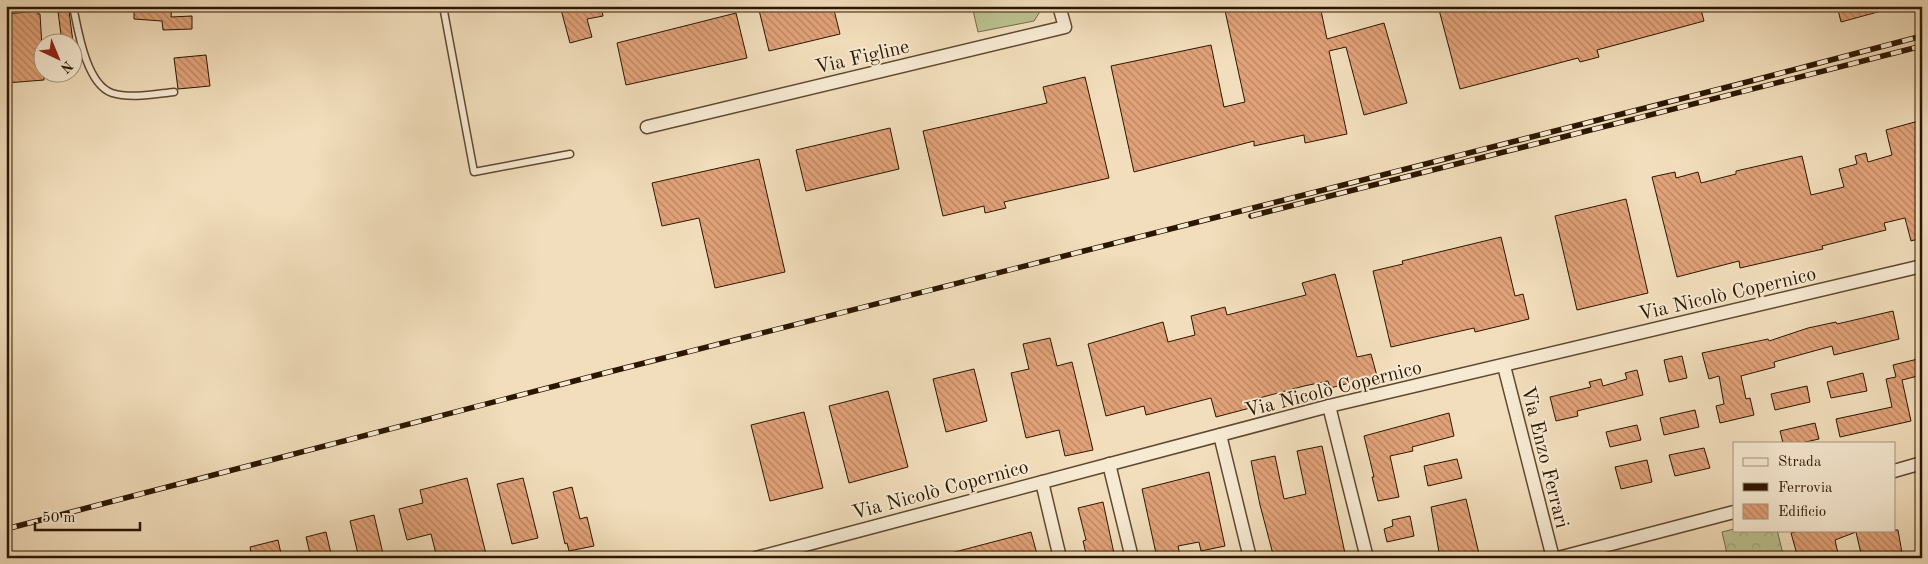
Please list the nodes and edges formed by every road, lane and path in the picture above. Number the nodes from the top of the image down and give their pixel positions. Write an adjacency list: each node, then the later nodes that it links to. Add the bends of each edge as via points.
1 (73, 6): 4 (lane, via 83,52 95,79 111,92 138,95)
2 (443, 6): 6 (lane, via 474,172)
3 (1059, 6): 5 (street, Via Figline, via 1065,27)
4 (174, 92)
5 (647, 127)
6 (570, 154)
7 (1922, 266): 8 (street, Via Nicolò Copernico)
8 (1504, 366): 9 (street, Via Nicolò Copernico); 21 (street, Via Enzo Ferrari)
9 (1329, 406): 10 (street, Via Nicolò Copernico); 20 (street)
10 (1220, 434): 11 (street, Via Nicolò Copernico); 19 (street)
11 (1109, 464): 14 (street, Via Nicolò Copernico); 18 (street)
12 (1922, 464): 13 (street)
13 (1896, 470)
14 (1042, 482): 16 (street, Via Nicolò Copernico); 17 (street)
15 (1733, 512): 22 (street)
16 (756, 558)
17 (1060, 558)
18 (1132, 558)
19 (1250, 558)
20 (1367, 558)
21 (1553, 558)
22 (1558, 558)

